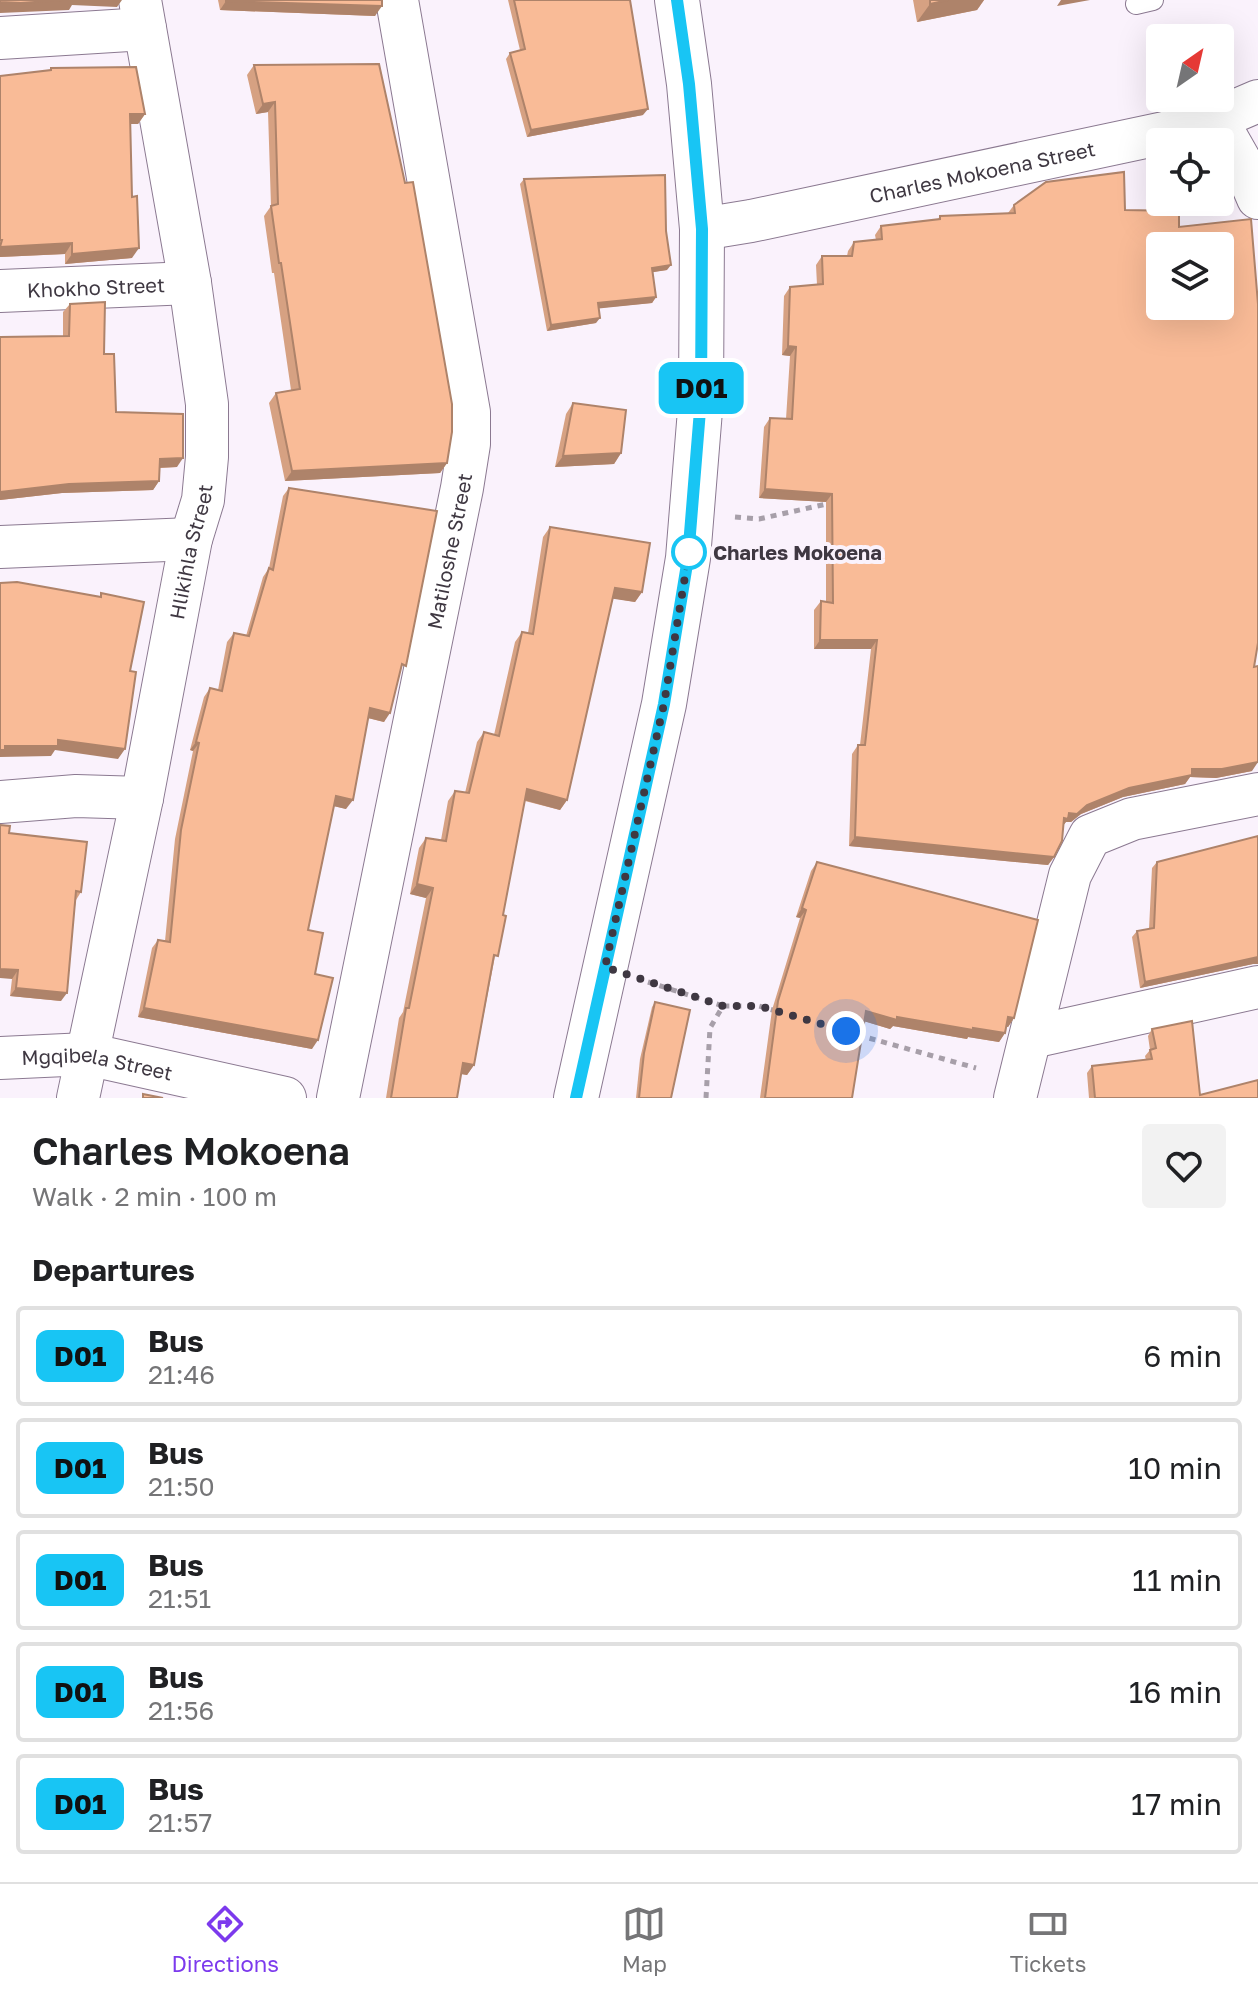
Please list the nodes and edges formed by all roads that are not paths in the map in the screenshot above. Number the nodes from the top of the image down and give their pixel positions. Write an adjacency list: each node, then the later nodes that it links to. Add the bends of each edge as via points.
1 (397, 0): 23 (street, Matiloshe Street, via 469,412 469,444)
2 (677, 0): 8 (main road)
3 (142, 14): 4 (street); 9 (street, Hlikihla Street)
4 (0, 38)
5 (1258, 101): 6 (street, Charles Mokoena Street)
6 (1216, 119): 7 (street); 8 (street, Charles Mokoena Street)
7 (1258, 198)
8 (702, 229): 24 (main road, via 701,398 688,558 664,704)
9 (190, 283): 10 (street, Khokho Street); 11 (street, Hlikihla Street, via 207,404 203,500)
10 (0, 291)
11 (191, 539): 12 (street); 14 (street, Hlikihla Street)
12 (0, 547)
13 (1258, 794): 17 (street, via 1132,819 1090,836 1070,875)
14 (142, 798): 15 (street); 18 (street, Hlikihla Street)
15 (0, 802)
16 (1258, 987): 17 (street)
17 (1032, 1037): 20 (street)
18 (87, 1054): 19 (street, Mgqibela Street); 21 (street, Hlikihla Street); 22 (street, Mgqibela Street)
19 (0, 1058)
20 (1017, 1089)
21 (78, 1098)
22 (285, 1098)
23 (338, 1098)
24 (576, 1098)

